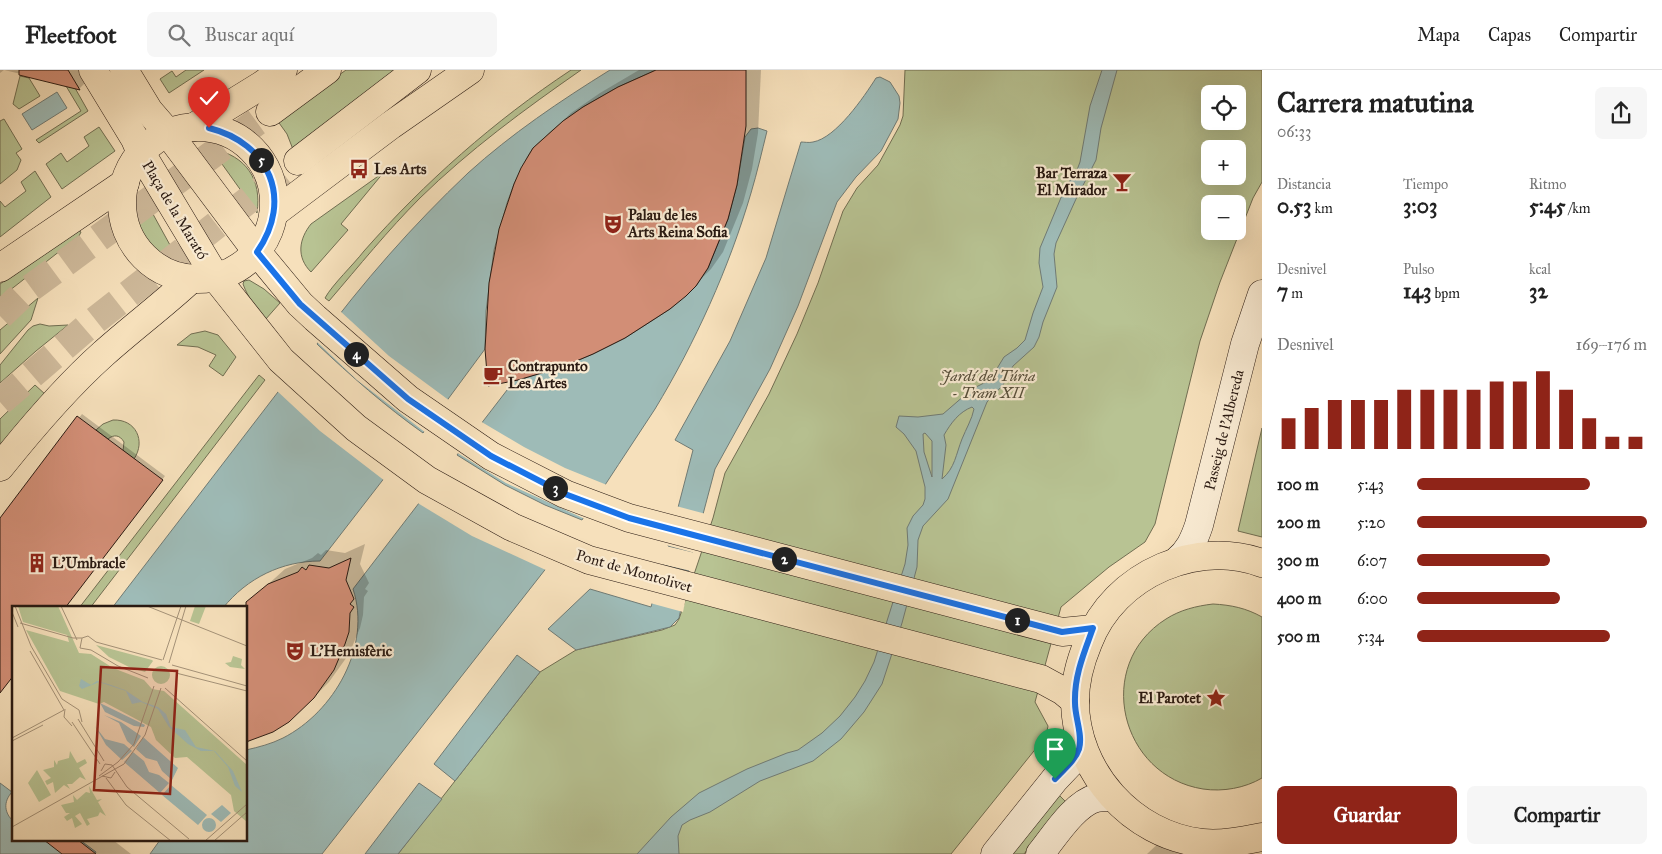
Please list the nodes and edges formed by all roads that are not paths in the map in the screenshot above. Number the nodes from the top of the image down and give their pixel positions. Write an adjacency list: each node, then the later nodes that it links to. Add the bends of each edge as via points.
1 (93, 70): 10 (main road, via 136,139)
2 (124, 70): 9 (main road, via 149,111)
3 (283, 70): 8 (main road)
4 (327, 70): 7 (main road)
5 (417, 70): 11 (main road)
6 (470, 70): 13 (main road)
7 (270, 112)
8 (194, 127): 9 (main road); 13 (main road, via 230,134 249,146 259,157 272,183)
9 (168, 133): 10 (main road); 14 (main road)
10 (141, 153): 12 (main road, Plaça de la Marató); 16 (main road, Plaça de la Marató)
11 (298, 161)
12 (125, 183): 15 (main road); 16 (main road, Plaça de la Marató, via 124,216 136,246 160,269 175,276)
13 (274, 213): 14 (main road, via 268,234)
14 (257, 252): 16 (main road, via 239,268); 21 (main road, via 300,304 408,399 491,456 565,494 629,518 1062,632)
15 (0, 268)
16 (203, 278): 18 (main road, via 161,307 95,362 46,410); 22 (main road, Pont de Montolivet, via 281,360 356,428 427,480 512,527 589,560 1041,679)
17 (1262, 294): 19 (main road, Passeig de l'Albereda, via 1245,344 1194,541)
18 (0, 467)
19 (1177, 562): 20 (main road, via 1234,556); 21 (main road, via 1151,572 1133,584 1110,604)
20 (1262, 562)
21 (1093, 628): 22 (main road, via 1079,665)
22 (1075, 700): 23 (main road)
23 (1080, 740): 24 (main road, via 1092,769); 26 (main road, via 1073,760)
24 (1112, 797): 25 (main road, via 1147,825 1183,840); 27 (main road, via 1096,798 1081,806)
25 (1248, 844)
26 (995, 854)
27 (1040, 854)

